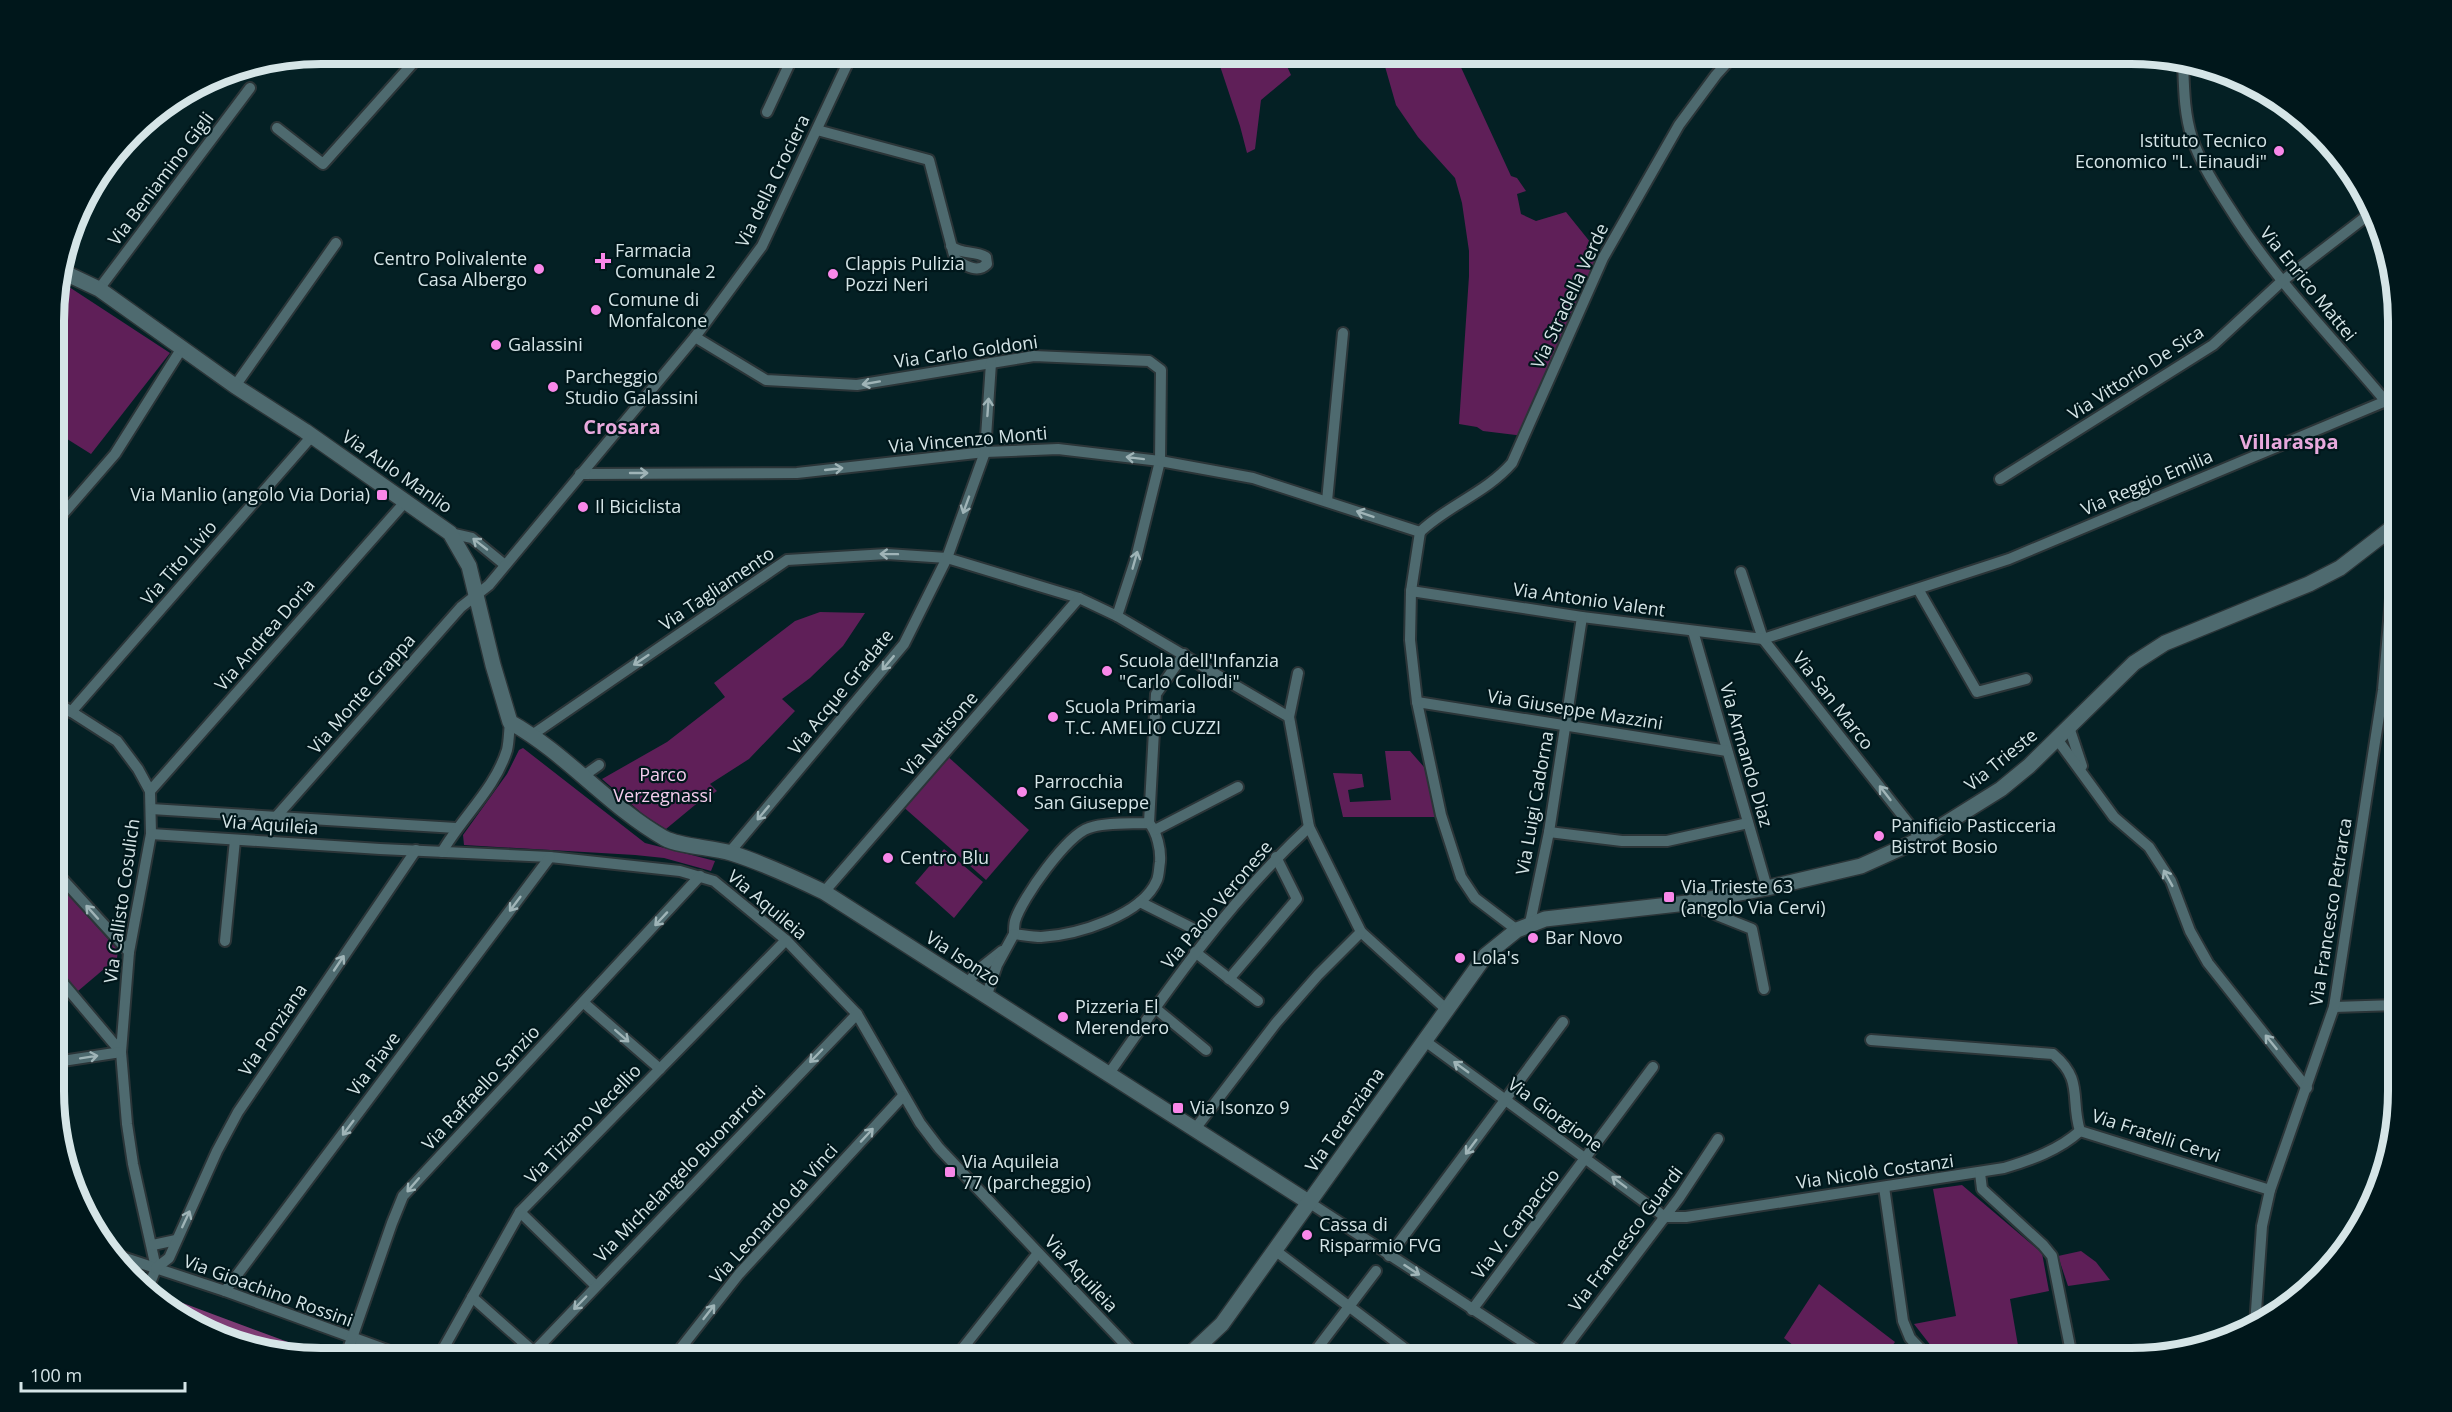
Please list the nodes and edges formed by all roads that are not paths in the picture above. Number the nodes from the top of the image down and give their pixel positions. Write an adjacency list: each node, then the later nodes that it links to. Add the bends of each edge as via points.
1 (412, 64): 8 (street, via 323,164)
2 (789, 64): 7 (street)
3 (847, 64): 9 (street, Via della Crociera)
4 (1726, 64): 32 (street, Via Stradella Verde, via 1679,125 1603,258 1512,463 1499,478 1436,517)
5 (2183, 70): 14 (street, Via Enrico Mattei, via 2184,102 2205,169)
6 (250, 88): 15 (street, Via Beniamino Gigli)
7 (767, 112)
8 (277, 128)
9 (817, 130): 12 (street, via 929,160); 17 (street, Via della Crociera, via 762,246)
10 (2365, 217): 14 (street, Via Vittorio De Sica)
11 (336, 243): 20 (street)
12 (951, 246)
13 (69, 275): 15 (street, Via Aulo Manlio)
14 (2281, 282): 21 (street, Via Enrico Mattei); 27 (street, Via Vittorio De Sica, via 2213,345)
15 (99, 289): 18 (street, Via Aulo Manlio)
16 (1343, 333): 29 (street)
17 (695, 337): 19 (street, Via Carlo Goldoni, one-way to 17, via 857,385 766,380); 26 (street, Via della Crociera)
18 (182, 348): 20 (street, Via Aulo Manlio); 30 (street, via 116,454)
19 (991, 363): 24 (street, Via Acque Gradate, one-way to 19); 25 (street, Via Carlo Goldoni, via 1034,356 1149,361 1161,370)
20 (235, 386): 23 (street, Via Aulo Manlio)
21 (2386, 401): 22 (street, Via Enrico Mattei); 37 (street, Via Reggio Emilia, via 2009,559)
22 (2388, 404)
23 (312, 436): 28 (street, Via Aulo Manlio); 51 (street, Via Tito Livio)
24 (985, 452): 25 (street, Via Vincenzo Monti, one-way to 24, via 1058,449); 26 (street, Via Vincenzo Monti, one-way to 24, via 797,473); 34 (street, Via Acque Gradate, one-way to 34)
25 (1160, 461): 29 (street, Via Vincenzo Monti, via 1253,478); 41 (street, one-way to 25)
26 (580, 474): 35 (street, Via della Crociera)
27 (2000, 478)
28 (405, 501): 33 (street, Via Aulo Manlio); 63 (street, Via Andrea Doria)
29 (1327, 501): 32 (street, Via Vincenzo Monti, one-way to 29)
30 (64, 513)
31 (2388, 531): 55 (street, Via Trieste, via 2340,568 2309,584 2165,643 2134,663)
32 (1420, 532): 38 (street)
33 (450, 533): 35 (street, one-way to 33, via 472,538); 39 (street, Via Aulo Manlio, via 469,566)
34 (947, 558): 40 (street, Via Tagliamento); 56 (street, Via Tagliamento, one-way to 56, via 887,554 787,560); 76 (street, Via Acque Gradate, one-way to 76, via 904,644)
35 (505, 565): 39 (street, Via della Crociera)
36 (1741, 572): 45 (street, Via San Marco)
37 (1918, 589): 45 (street, Via Reggio Emilia); 48 (street, via 1977,692)
38 (1411, 591): 42 (street, Via Antonio Valent); 49 (street, via 1410,640)
39 (475, 595): 53 (street, Via Aulo Manlio); 65 (street, Via Monte Grappa)
40 (1079, 598): 41 (street, Via Tagliamento); 82 (street, Via Natisone)
41 (1117, 615): 46 (street, Via Tagliamento)
42 (1582, 617): 43 (street, Via Antonio Valent); 54 (street, Via Luigi Cadorna)
43 (1693, 631): 45 (street, Via Antonio Valent); 58 (street, Via Armando Diaz)
44 (2388, 632): 102 (street, Via Francesco Petrarca, via 2383,690)
45 (1763, 639): 72 (street, Via San Marco, one-way to 45)
46 (1184, 654): 52 (street, Via Tagliamento); 67 (street, via 1156,694)
47 (1298, 673): 52 (street)
48 (2026, 679)
49 (1417, 702): 54 (street, Via Giuseppe Mazzini); 85 (street, via 1441,815 1461,877 1475,898)
50 (64, 707): 51 (street, Via Callisto Cosulich)
51 (71, 711): 63 (street, Via Callisto Cosulich, via 117,741)
52 (1289, 717): 68 (street)
53 (510, 722): 56 (street, Via Isonzo); 69 (street, Via Aulo Manlio, via 507,748 498,771)
54 (1566, 725): 58 (street, Via Giuseppe Mazzini); 70 (street, Via Luigi Cadorna)
55 (2069, 727): 57 (street, Via Trieste); 61 (street)
56 (532, 735): 60 (street, Via Isonzo)
57 (2057, 739): 61 (street); 72 (street, Via Trieste, via 2001,789)
58 (1727, 751): 66 (street, Via Armando Diaz)
59 (599, 765): 60 (street)
60 (582, 777): 76 (street, Via Isonzo, via 667,839)
61 (2086, 778): 115 (street, one-way to 61, via 2208,963 2190,931 2171,881 2149,847 2114,817)
62 (1238, 787): 67 (street)
63 (150, 791): 64 (street, Via Callisto Cosulich)
64 (151, 809): 65 (street, Via Aquileia); 71 (street, Via Callisto Cosulich)
65 (275, 818): 69 (street, Via Aquileia)
66 (1748, 823): 70 (street, via 1667,841 1622,841); 81 (street, Via Armando Diaz)
67 (1152, 827): 83 (street, via 1160,858 1156,881); 87 (street, via 1089,828 1073,838 1046,869 1021,909)
68 (1309, 827): 78 (street, Via Paolo Veronese); 86 (street)
69 (456, 828): 75 (street, Via Aulo Manlio)
70 (1549, 832): 85 (street, Via Luigi Cadorna)
71 (152, 834): 73 (street, Via Aquileia); 92 (street, Via Callisto Cosulich)
72 (1921, 839): 81 (street, Via Trieste, via 1861,866)
73 (235, 840): 74 (street, Via Aquileia); 90 (street)
74 (416, 850): 75 (street, Via Aquileia); 128 (street, Via Ponziana, one-way to 74, via 238,1112)
75 (442, 852): 77 (street, Via Aquileia)
76 (729, 853): 82 (street, Via Isonzo, via 774,868)
77 (550, 857): 79 (street, Via Aquileia); 138 (street, Via Piave, one-way to 138)
78 (1276, 857): 88 (street, Via Paolo Veronese); 94 (street, via 1297,899)
79 (700, 876): 89 (street, Via Aquileia, via 714,881); 100 (street, Via Raffaello Sanzio, one-way to 100)
80 (64, 881): 92 (street, one-way to 80)
81 (1767, 888): 84 (street, Via Trieste)
82 (824, 892): 96 (street, Via Isonzo)
83 (1140, 902): 87 (street, via 1105,923 1066,933 1040,937); 88 (street)
84 (1687, 903): 85 (street, Via Trieste); 97 (street, via 1752,929)
85 (1531, 924): 104 (street, Via Terenziana, via 1486,955)
86 (1361, 932): 104 (street); 118 (street, via 1276,1023)
87 (1014, 934): 91 (street)
88 (1208, 936): 93 (street, Via Paolo Veronese)
89 (786, 939): 105 (street, Via Aquileia); 113 (street, Via Tiziano Vecellio)
90 (225, 941)
91 (1005, 949): 96 (street); 98 (street)
92 (129, 952): 110 (street, Via Callisto Cosulich)
93 (1195, 952): 94 (street); 103 (street, Via Paolo Veronese)
94 (1229, 979): 99 (street)
95 (64, 984): 110 (street)
96 (966, 985): 98 (street, Via Isonzo)
97 (1764, 989)
98 (986, 997): 114 (street, Via Isonzo)
99 (1258, 1001)
100 (584, 1002): 113 (street, one-way to 113); 143 (street, Via Raffaello Sanzio, one-way to 143, via 403,1196)
101 (2388, 1005): 102 (street)
102 (2334, 1007): 115 (street, Via Francesco Petrarca)
103 (1155, 1008): 109 (street); 114 (street, Via Paolo Veronese)
104 (1447, 1010): 108 (street, Via Terenziana)
105 (857, 1014): 116 (street, Via Aquileia); 137 (street, Via Michelangelo Buonarroti, one-way to 137)
106 (1563, 1022): 117 (street)
107 (1871, 1040): 119 (street, Via Fratelli Cervi, via 2053,1054 2066,1065 2073,1079)
108 (1425, 1041): 117 (street, Via Giorgione, one-way to 108); 125 (street, Via Terenziana)
109 (1206, 1050)
110 (121, 1052): 111 (street, one-way to 110); 129 (street, Via Callisto Cosulich, via 133,1164)
111 (64, 1061)
112 (1653, 1067): 121 (street, Via V. Carpaccio)
113 (660, 1069): 126 (street, Via Tiziano Vecellio)
114 (1108, 1075): 118 (street, Via Isonzo)
115 (2307, 1088): 124 (street, Via Francesco Petrarca)
116 (903, 1096): 131 (street, Via Aquileia, via 939,1148); 149 (street, Via Leonardo da Vinci, one-way to 116, via 739,1274)
117 (1506, 1101): 121 (street, Via Giorgione); 132 (street, one-way to 132)
118 (1195, 1129): 125 (street, Via Isonzo)
119 (2080, 1131): 122 (street, Via Nicolò Costanzi, via 2027,1161); 124 (street, Via Fratelli Cervi)
120 (1718, 1139): 127 (street, Via Francesco Guardi)
121 (1586, 1159): 127 (street, Via Giorgione, one-way to 121); 141 (street, Via V. Carpaccio)
122 (1980, 1173): 123 (street, Via Nicolò Costanzi); 158 (street, via 1982,1190 2052,1256)
123 (1884, 1187): 127 (street, Via Nicolò Costanzi); 157 (street, via 1903,1321)
124 (2270, 1190): 142 (street, Via Francesco Petrarca, via 2262,1226)
125 (1310, 1203): 130 (street, Via Terenziana); 132 (street)
126 (520, 1212): 137 (street); 139 (street, Via Tiziano Vecellio)
127 (1665, 1217): 156 (street, Via Francesco Guardi)
128 (176, 1240): 129 (street); 134 (street, Via Ponziana, via 169,1258)
129 (153, 1245): 134 (street, Via Callisto Cosulich)
130 (1276, 1251): 140 (street); 152 (street, Via Terenziana, via 1222,1324)
131 (1038, 1253): 150 (street); 151 (street, Via Aquileia)
132 (1389, 1256): 141 (street, one-way to 141)
133 (127, 1259): 134 (street, Via Gioachino Rossini)
134 (156, 1268): 136 (street, Via Callisto Cosulich); 138 (street, Via Gioachino Rossini)
135 (1376, 1271): 140 (street)
136 (151, 1283)
137 (596, 1286): 148 (street, Via Michelangelo Buonarroti, one-way to 148)
138 (225, 1291): 143 (street, Via Gioachino Rossini)
139 (472, 1297): 146 (street, Via Tiziano Vecellio); 147 (street)
140 (1348, 1308): 153 (street); 154 (street)
141 (1472, 1310): 155 (street)
142 (2256, 1315)
143 (352, 1338): 144 (street, Via Raffaello Sanzio); 145 (street, Via Gioachino Rossini)
144 (348, 1348)
145 (380, 1348)
146 (444, 1348)
147 (524, 1348)
148 (538, 1348)
149 (681, 1348)
150 (963, 1348)
151 (1128, 1348)
152 (1197, 1348)
153 (1318, 1348)
154 (1403, 1348)
155 (1532, 1348)
156 (1566, 1348)
157 (1920, 1348)
158 (2070, 1348)

